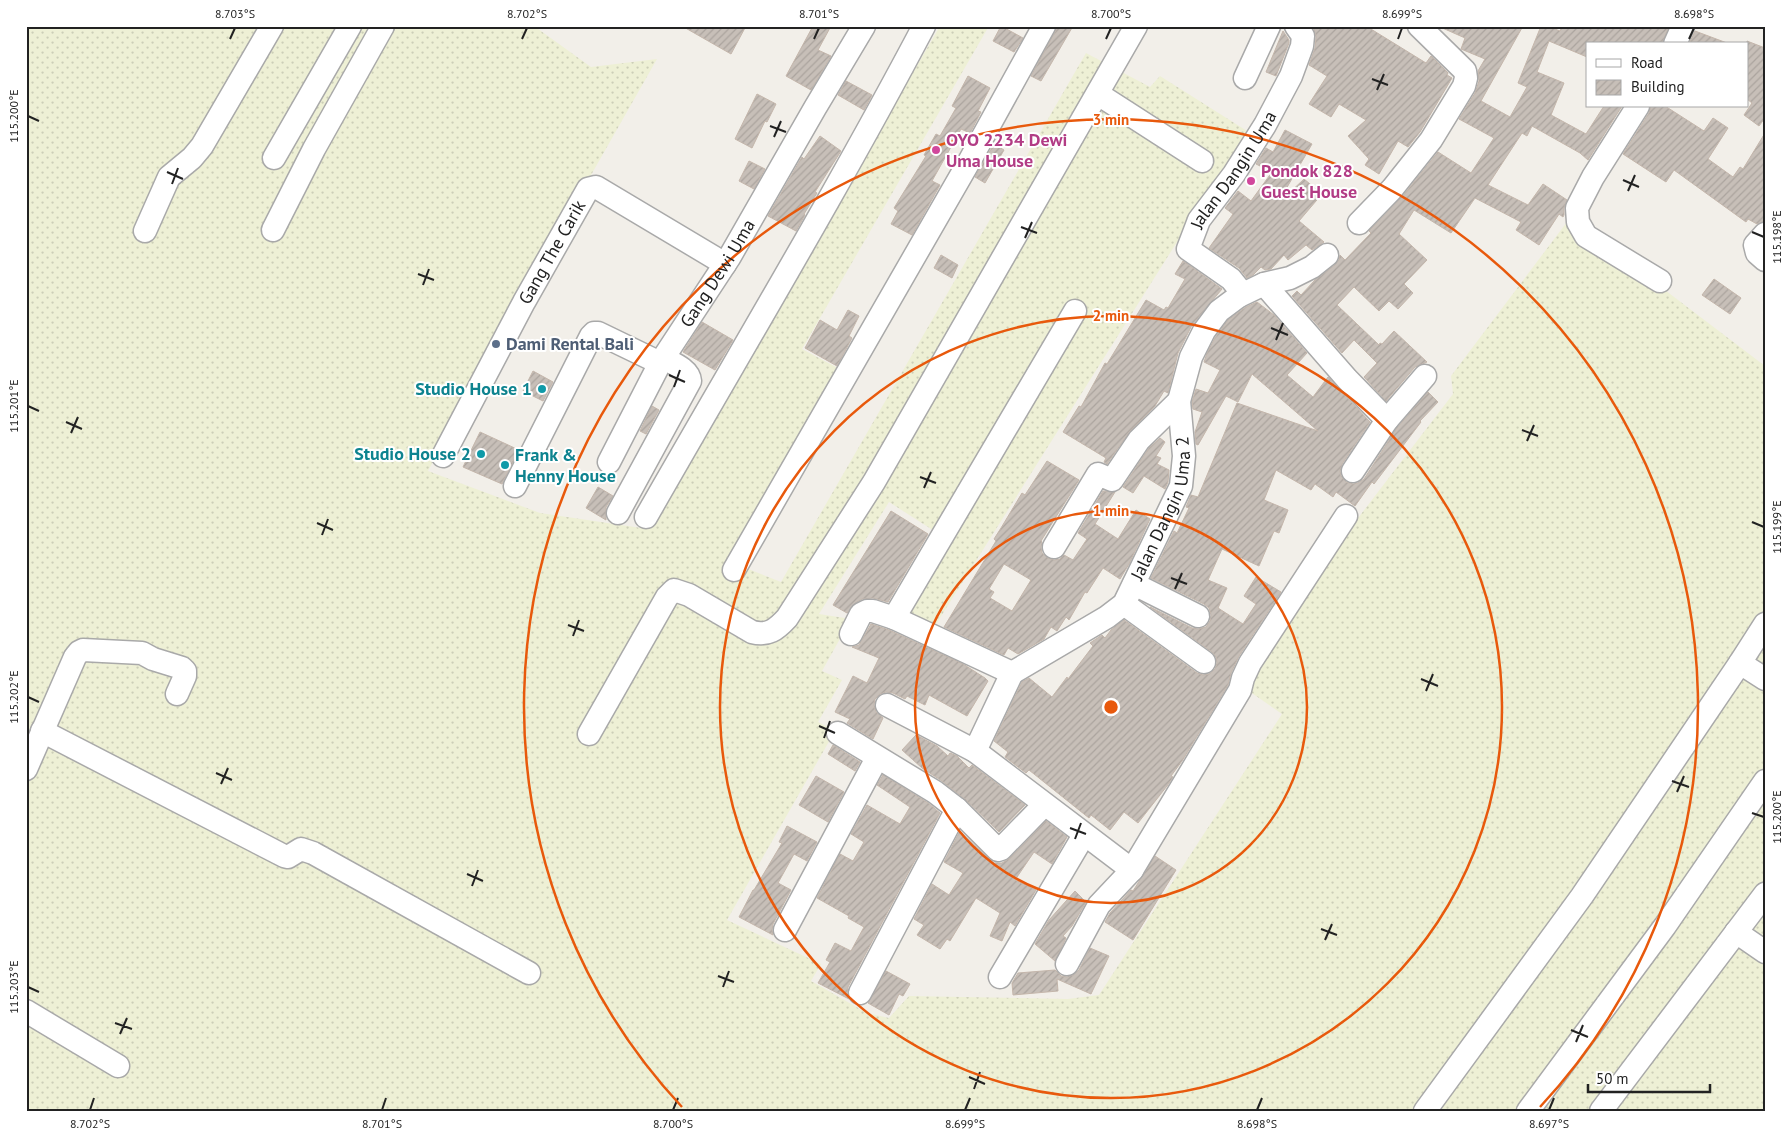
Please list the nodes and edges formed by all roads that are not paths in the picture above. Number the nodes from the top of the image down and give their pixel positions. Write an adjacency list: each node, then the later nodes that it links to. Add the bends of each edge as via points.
1 (272, 26): 20 (street, via 202,146 169,177)
2 (350, 26): 16 (street)
3 (383, 26): 19 (street)
4 (864, 26): 24 (street, Gang Dewi Uma)
5 (924, 26): 39 (street)
6 (1044, 26): 41 (street)
7 (1136, 26): 14 (street)
8 (1270, 26): 13 (street)
9 (1296, 26): 27 (street, Jalan Dangin Uma, via 1302,36 1302,46 1291,76 1265,126 1199,220 1188,249 1231,279 1239,289)
10 (1419, 26): 18 (street, via 1465,71 1464,86 1431,140 1392,189)
11 (1683, 26): 12 (street)
12 (1676, 42)
13 (1245, 78)
14 (1098, 94): 17 (street); 54 (street, via 874,482 787,618 776,630 763,634 752,632 689,595 674,590)
15 (1637, 108): 25 (street, via 1577,208 1578,222 1586,236)
16 (274, 158)
17 (1202, 161)
18 (1359, 223)
19 (273, 230)
20 (145, 231)
21 (1765, 234): 23 (street, via 1755,246)
22 (1327, 255): 26 (street, Jalan Dangin Uma 2, via 1297,274)
23 (1765, 260)
24 (726, 264): 29 (street, Gang Dewi Uma); 33 (street, Gang The Carik, via 596,188 588,189)
25 (1660, 281)
26 (1264, 284): 27 (street, Jalan Dangin Uma 2); 32 (street)
27 (1239, 296): 31 (street, Jalan Dangin Uma 2, via 1219,311 1204,331 1191,356)
28 (1075, 310): 44 (street)
29 (661, 360): 34 (street, Gang Dewi Uma); 36 (street, via 594,333); 37 (street, via 686,372 690,381)
30 (1425, 376): 32 (street)
31 (1180, 402): 40 (street, via 1139,440 1112,480 1098,474); 42 (street, Jalan Dangin Uma 2, via 1184,456 1181,486)
32 (1386, 420): 35 (street)
33 (443, 456)
34 (610, 462)
35 (1353, 471)
36 (515, 486)
37 (618, 513)
38 (1346, 516): 63 (street, via 1250,663 1240,690)
39 (646, 517)
40 (1054, 547)
41 (734, 570)
42 (1129, 594): 43 (street); 47 (street); 49 (street, Jalan Dangin Uma 2, via 1106,617)
43 (1198, 616)
44 (894, 618): 46 (street, via 872,611 864,612 858,617); 49 (street)
45 (1765, 624): 48 (street)
46 (851, 634)
47 (1204, 662)
48 (1740, 663): 50 (street); 74 (street, via 1582,896)
49 (1012, 672): 56 (street)
50 (1765, 679)
51 (176, 694): 53 (street, via 185,676 182,668 142,653 83,650 75,657)
52 (887, 705): 56 (street)
53 (42, 731): 58 (street); 69 (street, via 284,856 301,849 313,854)
54 (589, 734)
55 (838, 734): 57 (street)
56 (975, 751): 60 (street)
57 (877, 758): 61 (street, via 935,792); 65 (street)
58 (26, 769)
59 (1765, 781): 75 (street, via 1665,926)
60 (1044, 804): 61 (street, via 998,850); 62 (street)
61 (957, 810): 71 (street)
62 (1084, 836): 63 (street); 70 (street)
63 (1132, 870): 68 (street, via 1099,905)
64 (1765, 894): 66 (street)
65 (785, 930)
66 (1736, 932): 67 (street); 76 (street)
67 (1765, 952)
68 (1067, 964)
69 (529, 973)
70 (1000, 977)
71 (860, 993)
72 (26, 1011): 73 (street)
73 (118, 1066)
74 (1425, 1111)
75 (1528, 1111)
76 (1601, 1111)

